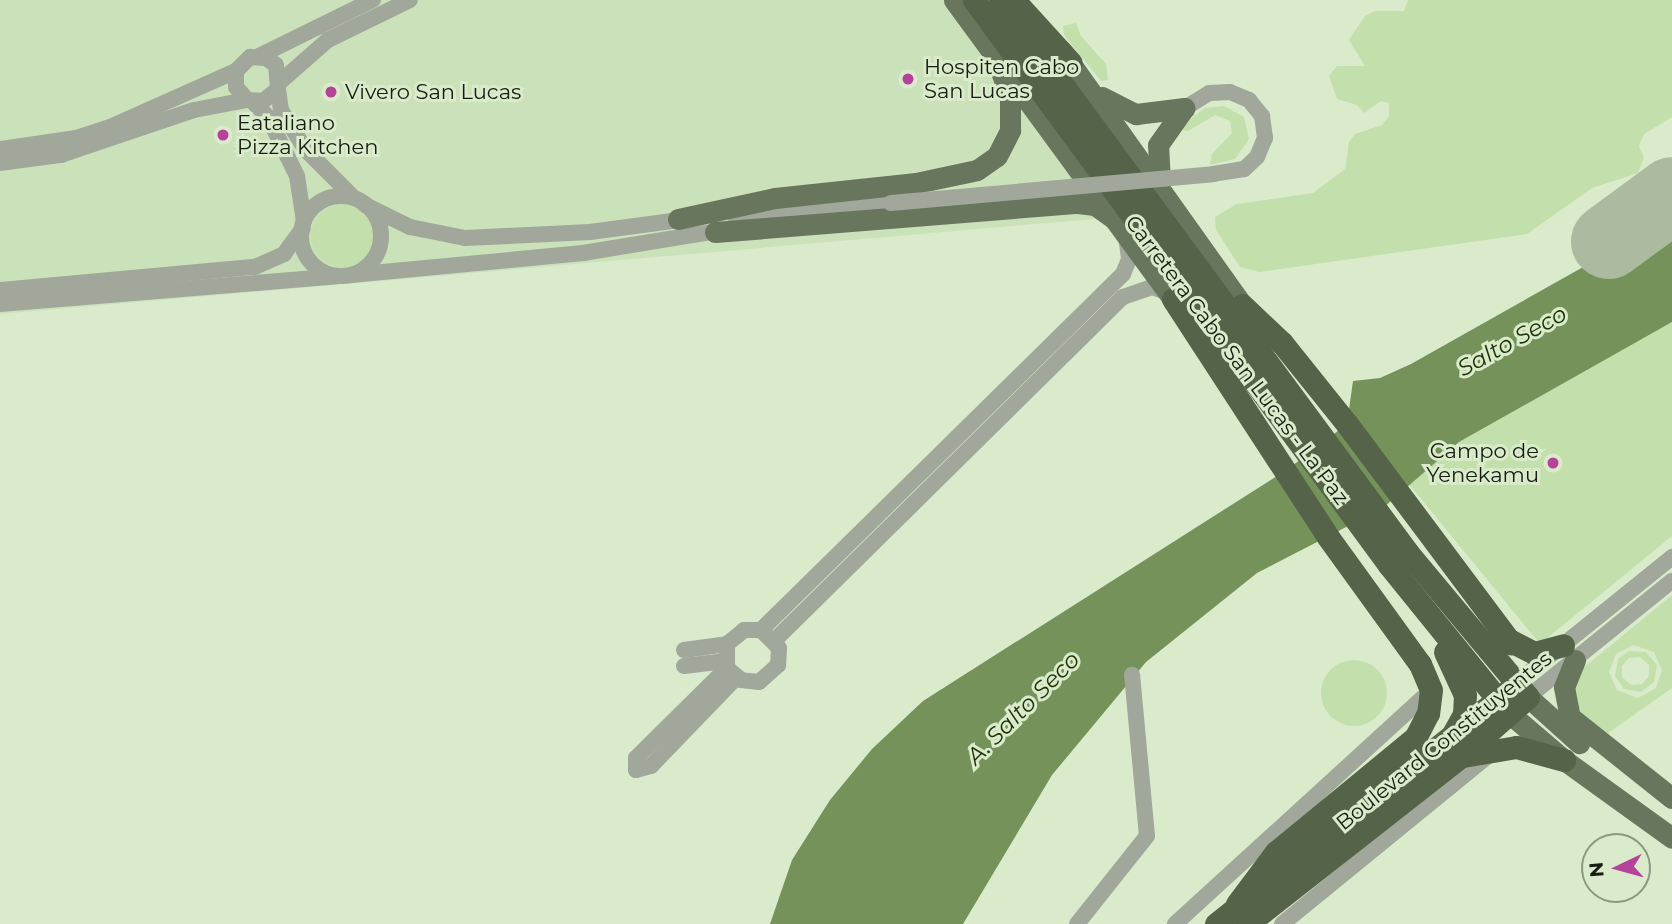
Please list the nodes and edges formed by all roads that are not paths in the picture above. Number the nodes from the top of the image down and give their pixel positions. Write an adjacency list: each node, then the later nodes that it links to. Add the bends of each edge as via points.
1 (373, 0): 8 (street)
2 (410, 0): 13 (street, via 328,40)
3 (954, 0): 9 (main road)
4 (974, 0): 16 (highway, Carretera Cabo San Lucas - La Paz)
5 (1000, 0): 32 (highway, Carretera Cabo San Lucas - La Paz)
6 (1014, 0): 10 (highway)
7 (1024, 0): 10 (main road)
8 (260, 56): 11 (street, via 246,59); 13 (street, via 276,65)
9 (996, 58): 16 (highway); 22 (main road, via 1010,96 1010,130 997,156 977,170 916,183 775,198); 24 (main road)
10 (1070, 63): 12 (main road)
11 (236, 71): 14 (street, via 236,87); 17 (street, via 95,133)
12 (1086, 84): 15 (main road, via 1131,113 1153,115); 19 (main road)
13 (279, 86): 14 (street, via 267,100); 20 (street, via 281,110 305,149 330,179)
14 (250, 101): 18 (street, via 194,110 61,155); 23 (street, via 268,117 299,181)
15 (1185, 108): 19 (main road, via 1158,145 1156,166); 21 (street, bridge, via 1209,93 1230,92 1249,100 1262,116 1265,138 1257,157 1244,169 1213,174)
16 (1066, 126): 31 (highway, Carretera Cabo San Lucas - La Paz)
17 (0, 149)
18 (0, 163)
19 (1163, 190): 30 (main road)
20 (362, 202): 22 (street, via 418,230 465,238 590,232); 23 (street, via 327,199 313,208); 26 (street, via 377,220 380,243 370,263)
21 (793, 211): 22 (street); 25 (street)
22 (678, 219)
23 (303, 226): 26 (street, via 309,259 321,270); 27 (street, via 284,254 255,267)
24 (1120, 226): 25 (main road, via 1095,205 1078,204); 28 (main road); 33 (street, via 1129,254 1126,271)
25 (715, 232): 26 (street, via 583,253)
26 (344, 275): 29 (street)
27 (0, 290)
28 (1171, 296): 31 (highway); 33 (street, via 1152,287 1123,297); 47 (highway, via 1328,537 1420,664)
29 (0, 304)
30 (1242, 304): 32 (highway); 42 (highway, via 1282,343 1339,414)
31 (1216, 328): 32 (highway, Carretera Cabo San Lucas - La Paz)
32 (1268, 375): 35 (highway, Carretera Cabo San Lucas - La Paz)
33 (966, 441): 36 (street); 39 (street)
34 (1672, 557): 44 (street, Boulevard Constituyentes)
35 (1400, 567): 37 (highway, Carretera Cabo San Lucas - La Paz); 49 (highway, Carretera Cabo San Lucas - La Paz); 50 (highway, via 1462,684 1464,714)
36 (820, 571): 39 (street); 40 (street)
37 (1428, 579): 42 (highway, via 1464,612); 48 (highway, Carretera Cabo San Lucas - La Paz)
38 (1672, 581): 44 (street, Boulevard Constituyentes)
39 (834, 584): 41 (street)
40 (761, 630): 41 (street); 43 (street, via 744,630)
41 (775, 640): 45 (street, via 780,656 774,672 759,682)
42 (1511, 643): 44 (highway, via 1534,653)
43 (727, 644): 45 (street); 45 (street, via 684,658)
44 (1569, 653): 48 (street, Boulevard Constituyentes); 53 (main road, via 1564,687 1570,717)
45 (730, 668): 45 (street, via 636,758 636,770 648,768)
46 (1132, 675): 57 (street, via 1147,836)
47 (1431, 690): 56 (highway, via 1428,713 1416,737 1276,852); 58 (street)
48 (1522, 690): 49 (highway, Boulevard Constituyentes); 54 (main road, via 1607,765)
49 (1504, 706): 50 (highway, Boulevard Constituyentes); 52 (main road)
50 (1454, 748): 51 (highway); 56 (highway, Boulevard Constituyentes)
51 (1497, 748): 52 (highway, via 1529,749); 60 (street)
52 (1564, 760): 55 (main road)
53 (1672, 798)
54 (1672, 808)
55 (1672, 838)
56 (1242, 914): 59 (highway, Boulevard Constituyentes)
57 (1077, 924)
58 (1175, 924)
59 (1216, 924)
60 (1282, 924)

